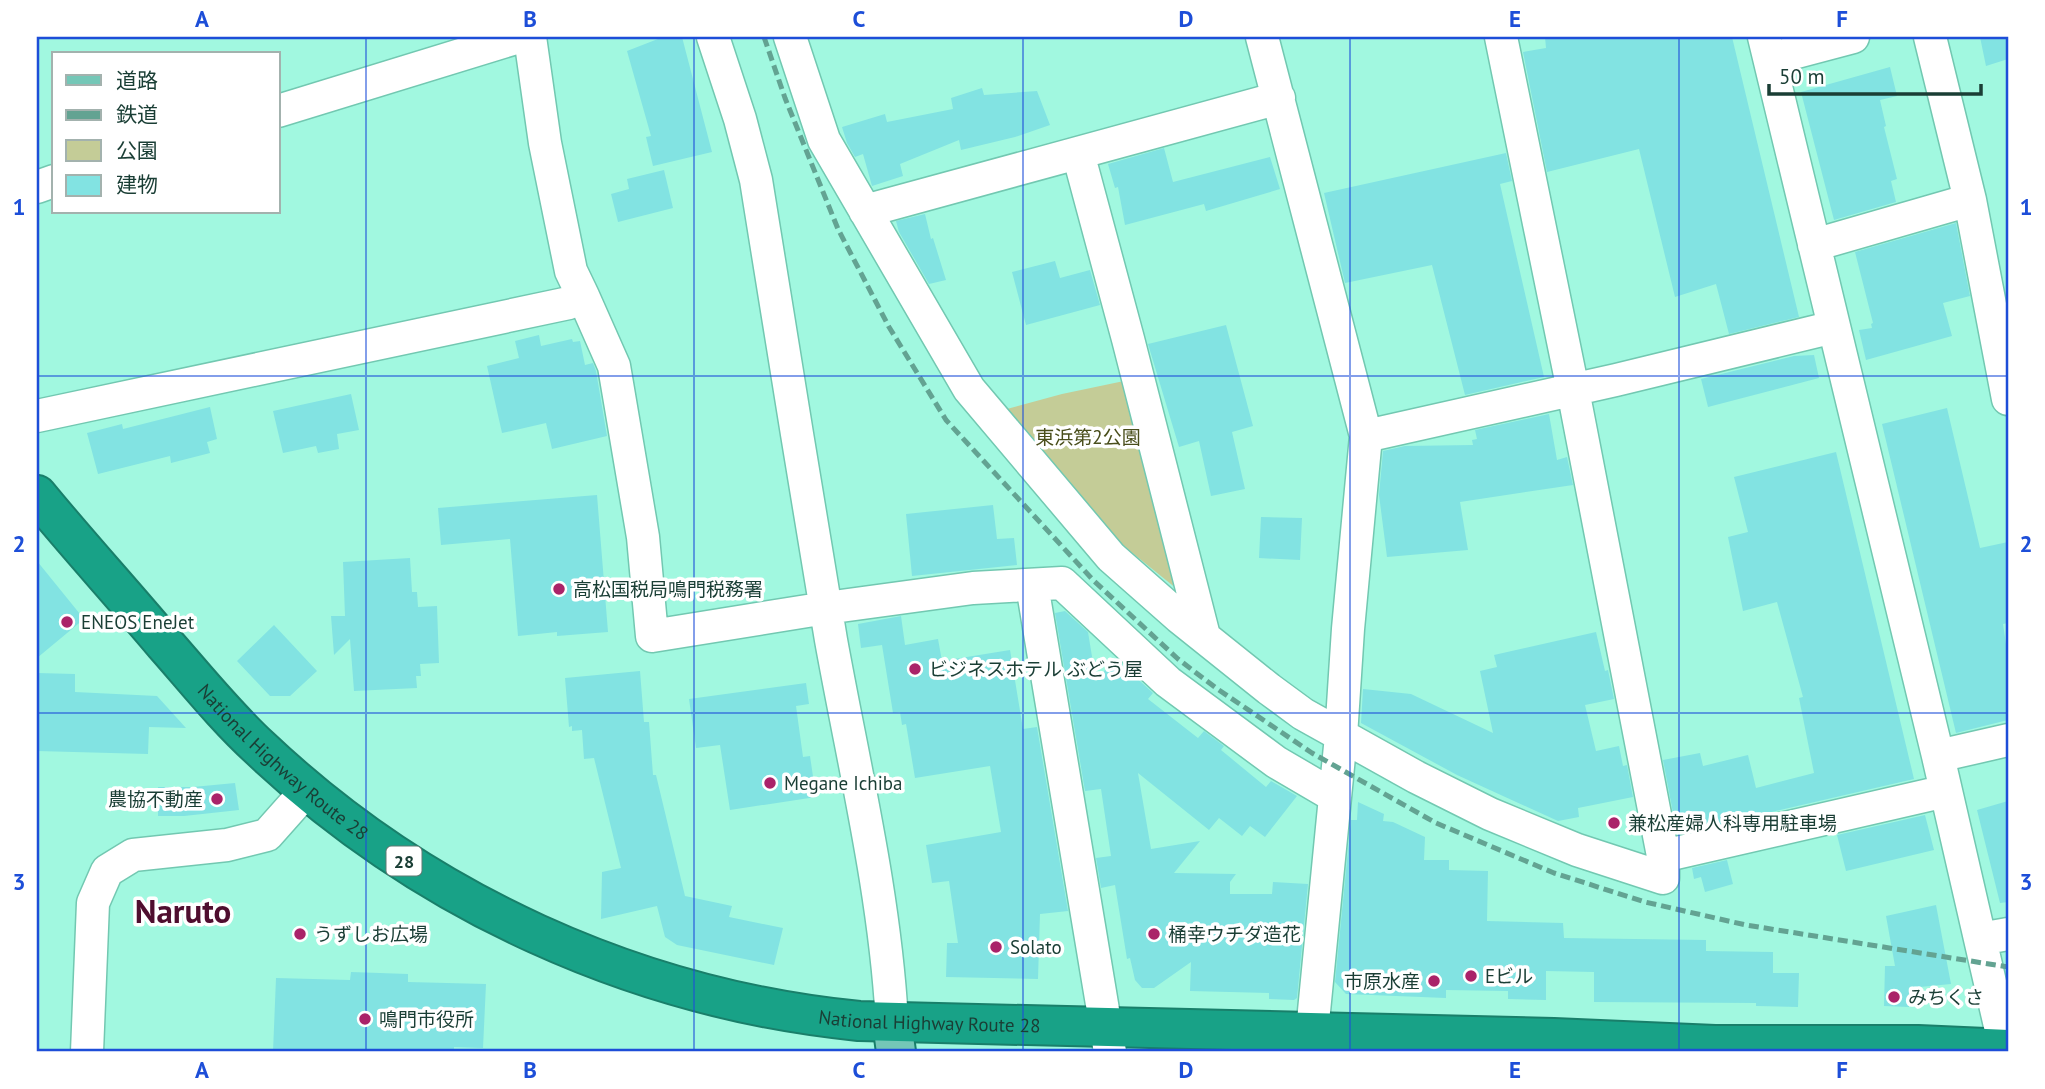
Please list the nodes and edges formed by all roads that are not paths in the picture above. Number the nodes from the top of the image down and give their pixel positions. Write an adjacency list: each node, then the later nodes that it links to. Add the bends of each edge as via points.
1 (519, 37): 11 (street)
2 (530, 37): 16 (street, via 571,271)
3 (713, 37): 24 (street, via 756,180)
4 (790, 37): 14 (street, via 824,139)
5 (1262, 37): 10 (street)
6 (1501, 37): 18 (street)
7 (1853, 37): 9 (street)
8 (1930, 37): 13 (street)
9 (1767, 48): 15 (street)
10 (1279, 98): 12 (street); 21 (street)
11 (280, 110)
12 (1077, 153): 14 (street); 25 (street)
13 (1970, 200): 15 (street); 19 (street)
14 (865, 211): 25 (street, via 969,389 1111,557)
15 (1814, 245): 17 (street)
16 (583, 296): 20 (street, via 543,309); 24 (street, via 614,366 643,537 652,636)
17 (1834, 327): 18 (street); 28 (street)
18 (1573, 390): 21 (street); 32 (street)
19 (2008, 399)
20 (37, 416)
21 (1366, 436): 26 (street)
22 (41, 507): 29 (highway, National Highway Route 28 / 28, via 218,704)
23 (1032, 585): 24 (street); 31 (street, via 1062,583 1168,682 1276,762); 35 (street)
24 (826, 608): 34 (street, via 873,862)
25 (1204, 636): 26 (street, via 1303,714)
26 (1341, 736): 31 (street); 32 (street, via 1453,797 1577,850 1663,878)
27 (2008, 740): 28 (street)
28 (1938, 756): 30 (street)
29 (307, 790): 34 (highway, National Highway Route 28 / 28, via 404,861 542,938 687,990); 40 (street, via 267,835 227,845 133,855 107,871 93,903)
30 (1946, 791): 32 (street); 33 (street)
31 (1334, 796): 36 (street)
32 (1663, 856)
33 (1994, 937): 39 (street)
34 (894, 1037): 35 (highway, National Highway Route 28 / 28)
35 (1108, 1040): 36 (highway, National Highway Route 28 / 28)
36 (1311, 1042): 37 (highway, National Highway Route 28 / 28)
37 (1500, 1045): 38 (highway, National Highway Route 28 / 28)
38 (1715, 1049): 39 (highway, National Highway Route 28 / 28, via 1919,1045)
39 (2006, 1050)
40 (87, 1052)

